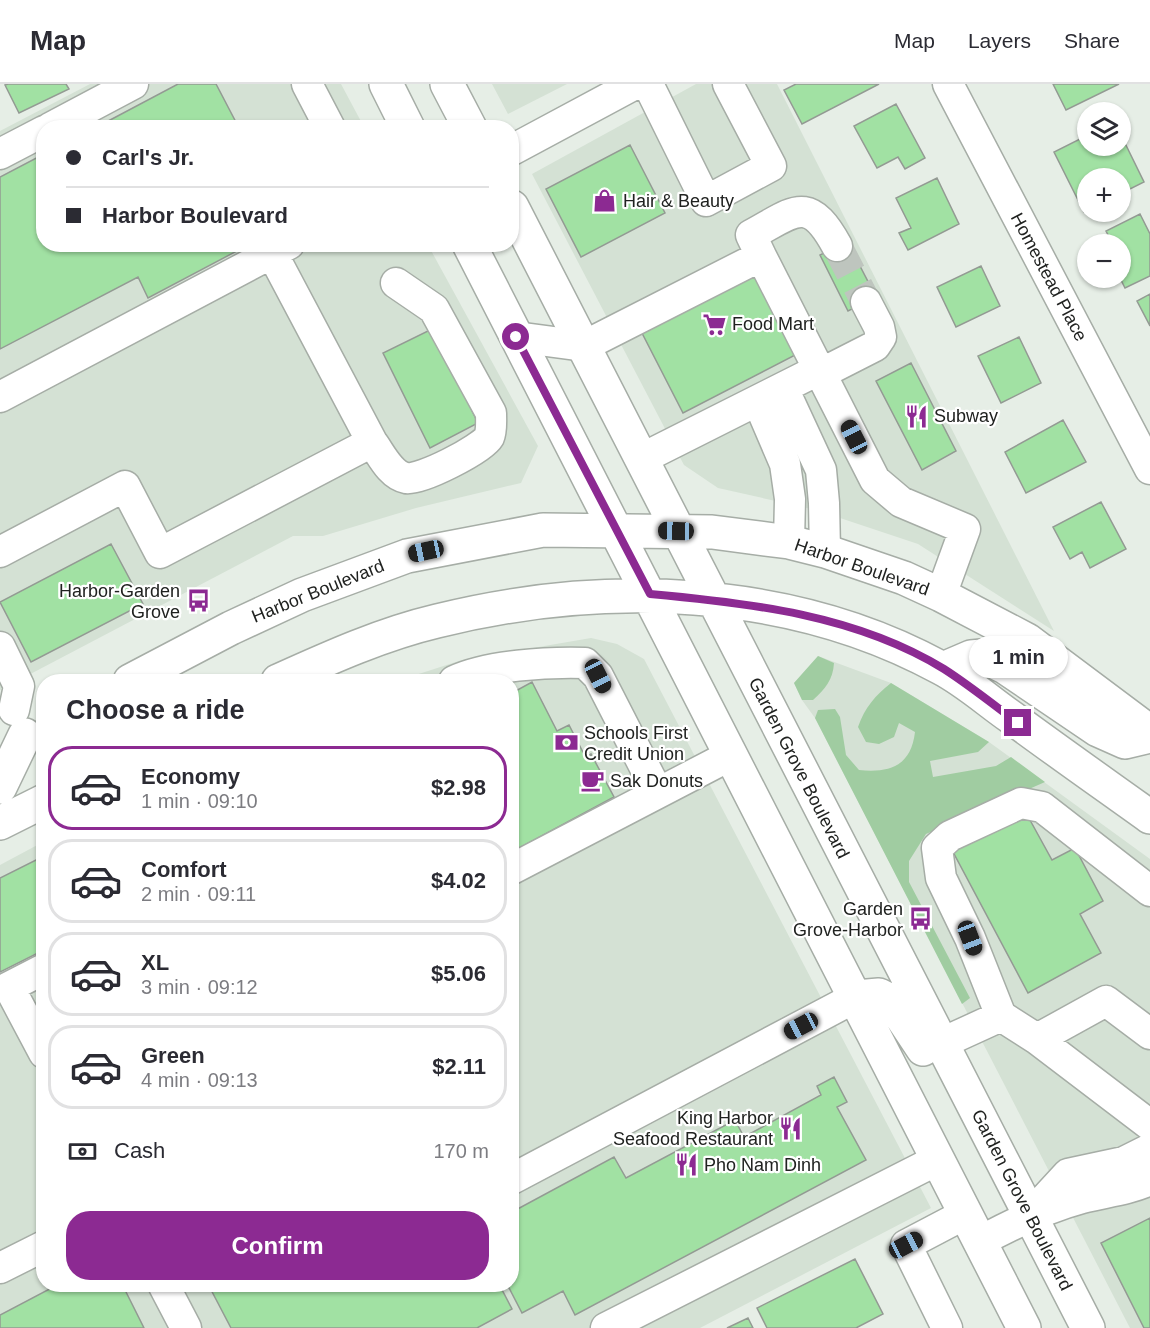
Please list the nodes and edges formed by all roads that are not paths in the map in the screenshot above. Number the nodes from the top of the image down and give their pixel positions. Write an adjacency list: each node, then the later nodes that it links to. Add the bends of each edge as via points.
1 (133, 84): 9 (street)
2 (307, 84): 10 (street)
3 (386, 84): 11 (main road)
4 (447, 84): 12 (main road)
5 (635, 84): 14 (street)
6 (648, 84): 7 (street, via 706,201 771,166)
7 (728, 84)
8 (948, 84): 31 (street, Homestead Place)
9 (65, 120)
10 (326, 120)
11 (404, 120)
12 (466, 120)
13 (36, 135): 15 (street)
14 (519, 146)
15 (0, 154)
16 (519, 221): 25 (main road, Garden Grove Boulevard)
17 (837, 246): 21 (street, via 817,218 807,211 797,211 751,235)
18 (275, 252): 28 (street)
19 (282, 252): 29 (street)
20 (473, 252): 24 (main road)
21 (761, 256): 25 (street); 26 (street)
22 (396, 284): 29 (street, via 434,309 491,414 492,424 489,437 478,448 418,477 394,473)
23 (866, 302): 26 (street, via 881,338 875,346)
24 (516, 337): 25 (street); 32 (main road)
25 (584, 346): 30 (main road, Garden Grove Boulevard)
26 (821, 371): 27 (street); 38 (street, via 875,480 901,502 964,529)
27 (770, 394): 30 (street); 34 (street, via 790,499); 35 (street, via 821,470)
28 (0, 397)
29 (372, 442): 36 (street, via 160,553 125,486)
30 (641, 459): 33 (main road, Garden Grove Boulevard)
31 (1150, 469)
32 (616, 530): 33 (main road, Harbor Boulevard); 37 (main road); 40 (main road, Harbor Boulevard, via 543,530 406,556 302,595)
33 (676, 531): 34 (main road, Harbor Boulevard); 39 (main road, Garden Grove Boulevard)
34 (789, 542): 35 (main road, Harbor Boulevard)
35 (825, 551): 38 (main road, Harbor Boulevard)
36 (0, 552)
37 (650, 594): 39 (main road); 45 (main road, via 576,598 435,621 341,653); 49 (main road)
38 (941, 595): 48 (main road, Harbor Boulevard, via 1027,640)
39 (713, 599): 42 (main road, via 794,612 868,633); 63 (main road, Garden Grove Boulevard)
40 (201, 644): 43 (main road, Harbor Boulevard); 44 (main road, via 196,669)
41 (0, 647): 47 (street, via 19,686)
42 (943, 669): 48 (main road, via 982,656 1005,667 1098,730 1125,742); 53 (main road)
43 (143, 674)
44 (188, 674)
45 (294, 674)
46 (468, 674): 51 (street, via 585,663 598,676)
47 (17, 724): 50 (main road)
48 (1150, 734)
49 (731, 755): 51 (street); 58 (main road)
50 (0, 787)
51 (658, 793): 55 (street)
52 (36, 805): 54 (main road)
53 (1150, 817)
54 (0, 823)
55 (519, 865)
56 (1150, 891): 59 (street, via 1042,807 1021,803 950,836 937,848 941,878)
57 (36, 973): 61 (street, via 9,987)
58 (856, 998): 64 (main road, via 879,995 891,1001 940,1077); 67 (main road); 68 (street)
59 (1001, 1016): 62 (street); 63 (street)
60 (1150, 1034): 62 (street, via 1106,1001)
61 (36, 1038)
62 (1037, 1039): 65 (street)
63 (942, 1043): 64 (main road, Garden Grove Boulevard)
64 (959, 1077): 70 (main road, Garden Grove Boulevard)
65 (1150, 1125)
66 (1150, 1149): 70 (street, via 1124,1162 1068,1174)
67 (937, 1160): 71 (main road); 76 (street)
68 (519, 1175)
69 (1150, 1180): 70 (street)
70 (1030, 1215): 71 (street); 79 (main road, Garden Grove Boulevard)
71 (972, 1228): 77 (street, via 906,1245); 78 (main road)
72 (36, 1250): 73 (street)
73 (0, 1268)
74 (167, 1292): 75 (street)
75 (186, 1328)
76 (606, 1328)
77 (947, 1328)
78 (1024, 1328)
79 (1088, 1328)

